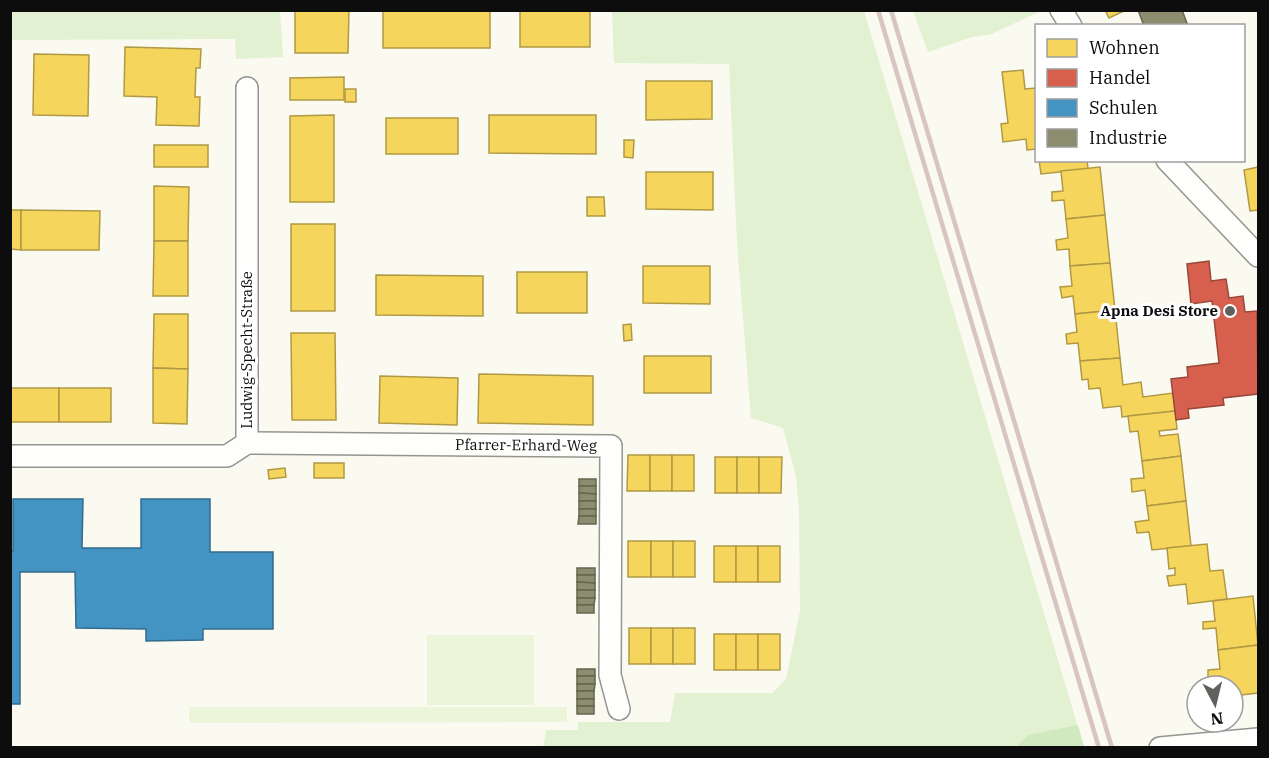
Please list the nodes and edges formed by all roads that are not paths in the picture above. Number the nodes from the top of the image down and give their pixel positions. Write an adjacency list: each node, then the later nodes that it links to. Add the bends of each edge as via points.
1 (1061, 10): 2 (street)
2 (1070, 24)
3 (247, 88): 6 (street, Ludwig-Specht-Straße)
4 (1169, 162): 5 (street)
5 (1258, 256)
6 (247, 442): 7 (street, Ludwig-Specht-Straße, via 227,456); 8 (street, Pfarrer-Erhard-Weg, via 611,446 610,675)
7 (10, 456)
8 (619, 709)
9 (1258, 738): 10 (street)
10 (1160, 747)

